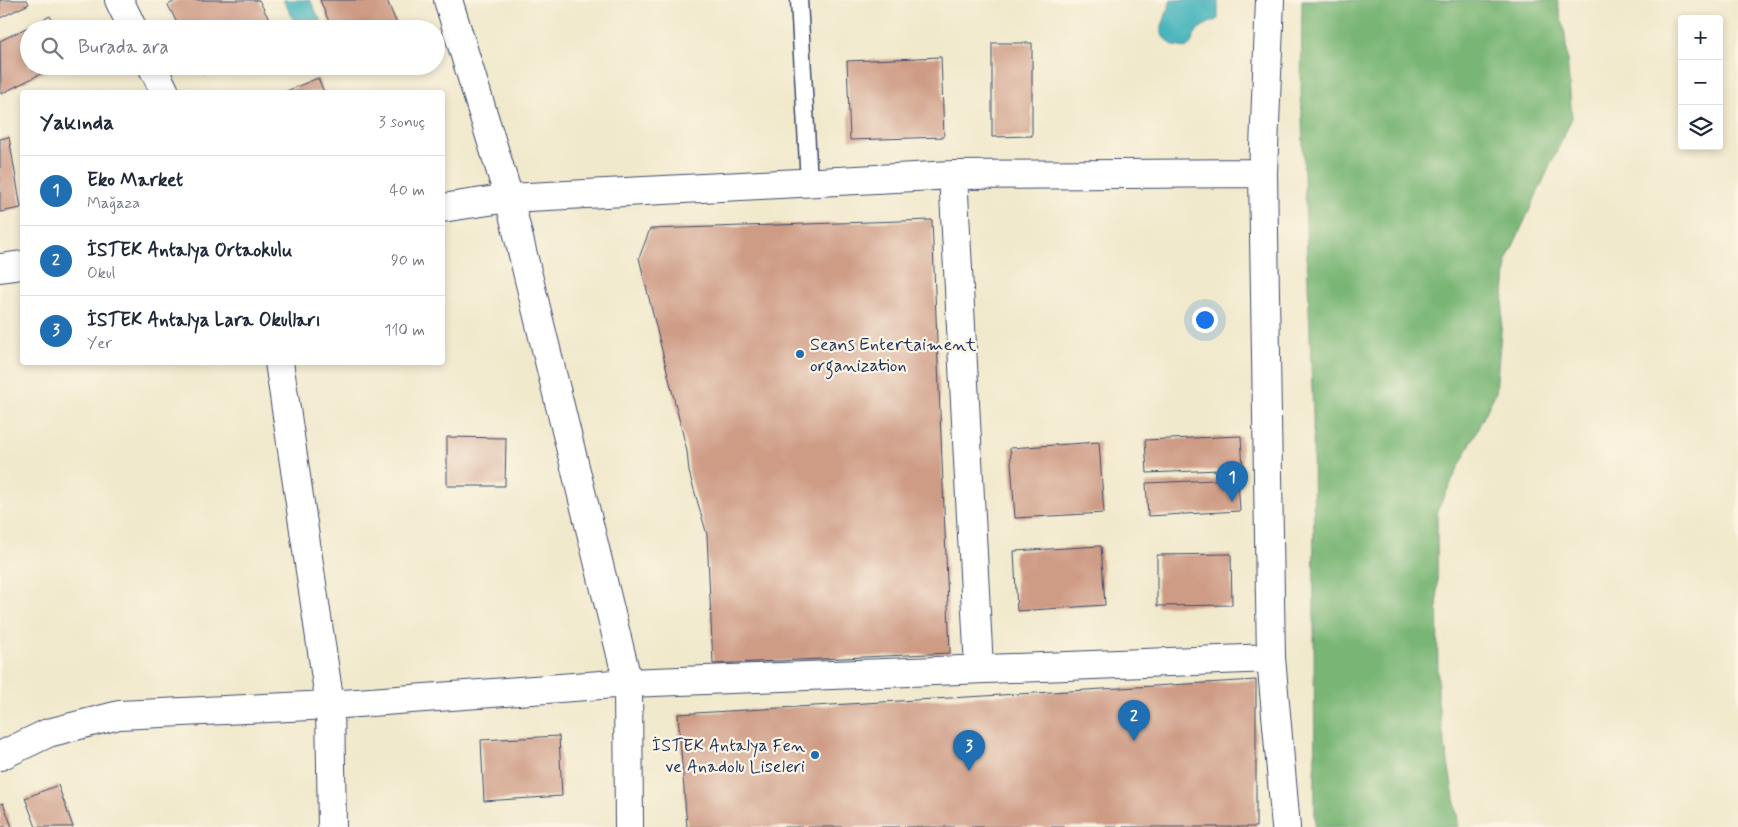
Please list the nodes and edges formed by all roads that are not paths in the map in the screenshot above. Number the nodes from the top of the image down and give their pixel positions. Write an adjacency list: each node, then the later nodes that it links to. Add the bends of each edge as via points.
1 (119, 0): 5 (street)
2 (448, 0): 11 (street)
3 (800, 0): 10 (lane)
4 (1270, 0): 8 (street)
5 (129, 20)
6 (156, 75): 7 (street)
7 (164, 90)
8 (1263, 173): 9 (street); 16 (street)
9 (953, 175): 10 (street); 17 (street)
10 (809, 184): 11 (street)
11 (509, 198): 12 (street); 18 (street)
12 (445, 208)
13 (20, 266): 14 (street)
14 (0, 268)
15 (279, 365): 19 (street)
16 (1271, 658): 17 (street); 23 (street)
17 (979, 668): 18 (street)
18 (628, 683): 19 (street); 22 (street)
19 (330, 705): 20 (street, via 119,716 48,733); 21 (street)
20 (0, 756)
21 (332, 827)
22 (629, 827)
23 (1286, 827)

